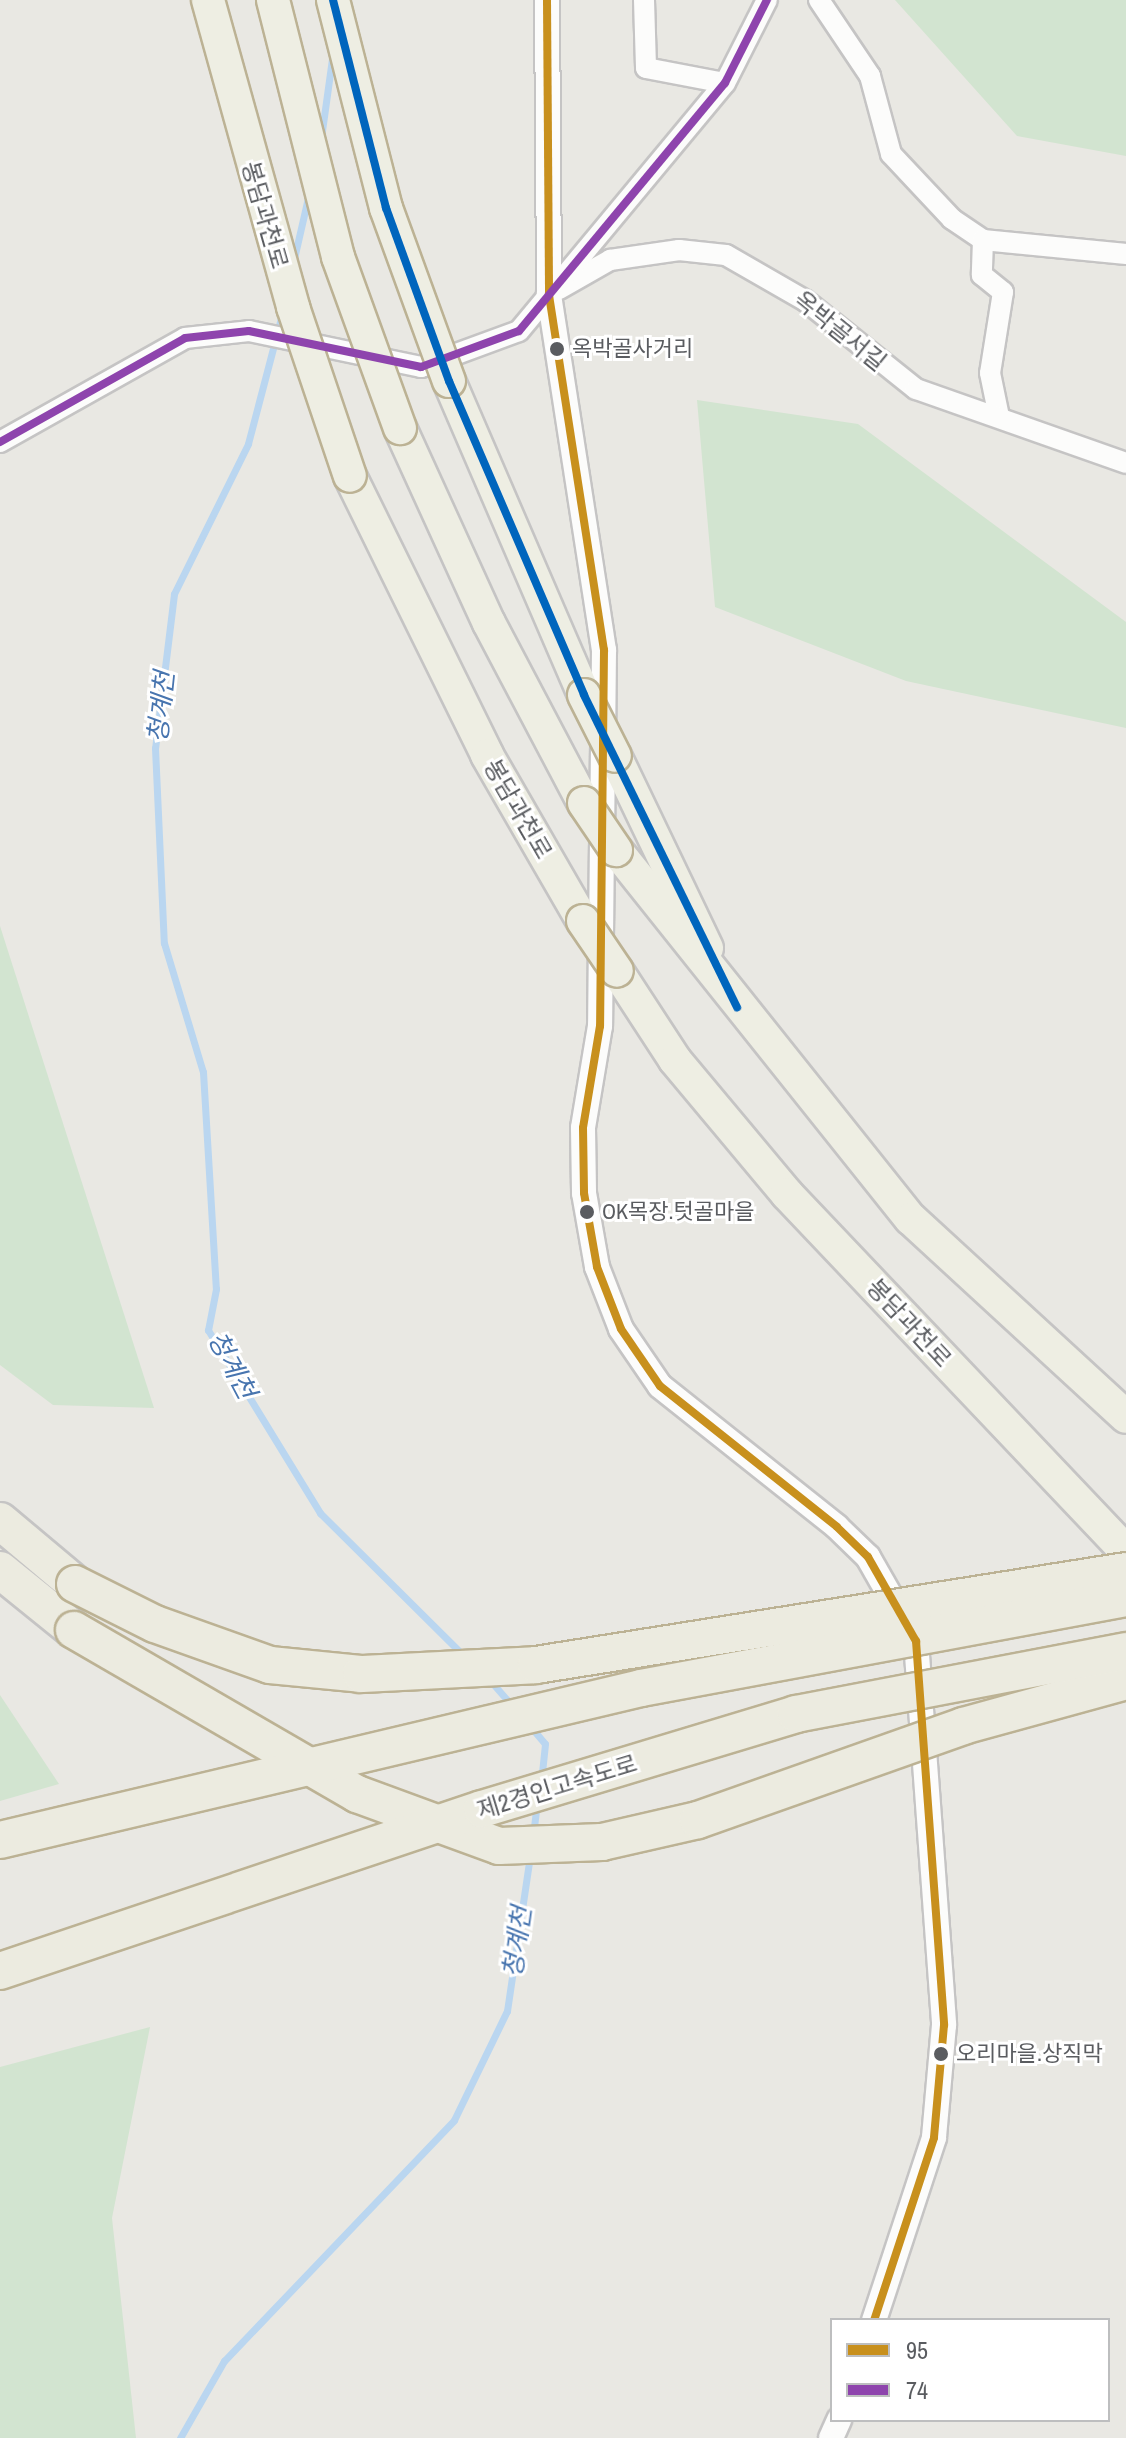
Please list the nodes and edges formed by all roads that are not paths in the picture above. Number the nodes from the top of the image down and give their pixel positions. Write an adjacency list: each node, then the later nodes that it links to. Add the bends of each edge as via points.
1 (208, 0): 18 (highway, 봉담과천로, bridge, via 293,307 350,476 487,755 583,921 675,1060 787,1194)
2 (273, 0): 16 (highway, bridge, via 338,257 400,428 489,623 584,803)
3 (333, 0): 12 (highway, bridge)
4 (547, 0): 11 (street)
5 (644, 0): 8 (street, via 646,68)
6 (767, 0): 8 (street)
7 (819, 0): 9 (street, via 870,76 891,154 917,188)
8 (725, 83): 11 (street)
9 (983, 240): 10 (street); 13 (street, via 982,275 1003,292 990,373)
10 (1126, 254)
11 (549, 295): 12 (street, via 519,331); 13 (street, 옥박골서길, via 610,260 679,250 726,255 806,301 916,389); 29 (street, via 604,650 600,1026 583,1128 584,1193 597,1267 621,1329 660,1386 868,1557 916,1641 944,2025 934,2138)
12 (435, 374): 14 (street, bridge, via 249,331 185,338); 16 (highway, bridge)
13 (999, 417): 15 (street, 옥박골서길, via 1041,439 1068,438 1122,467)
14 (0, 442)
15 (1126, 463)
16 (737, 1008): 17 (highway, via 911,1219)
17 (1123, 1413)
18 (1063, 1483): 20 (highway, 봉담과천로); 21 (highway, 봉담과천로)
19 (0, 1521): 23 (highway, bridge, via 75,1584 155,1624 270,1665 361,1674 536,1665)
20 (1126, 1536)
21 (1126, 1551)
22 (0, 1570): 26 (highway, bridge, via 74,1630 357,1794 499,1846 602,1842 698,1820 963,1726)
23 (1126, 1571)
24 (1126, 1598): 27 (highway, bridge, via 641,1688)
25 (1126, 1651): 28 (highway, 제2경인고속도로, bridge, via 796,1714 468,1814)
26 (1126, 1681)
27 (0, 1840)
28 (0, 1971)
29 (875, 2318)

